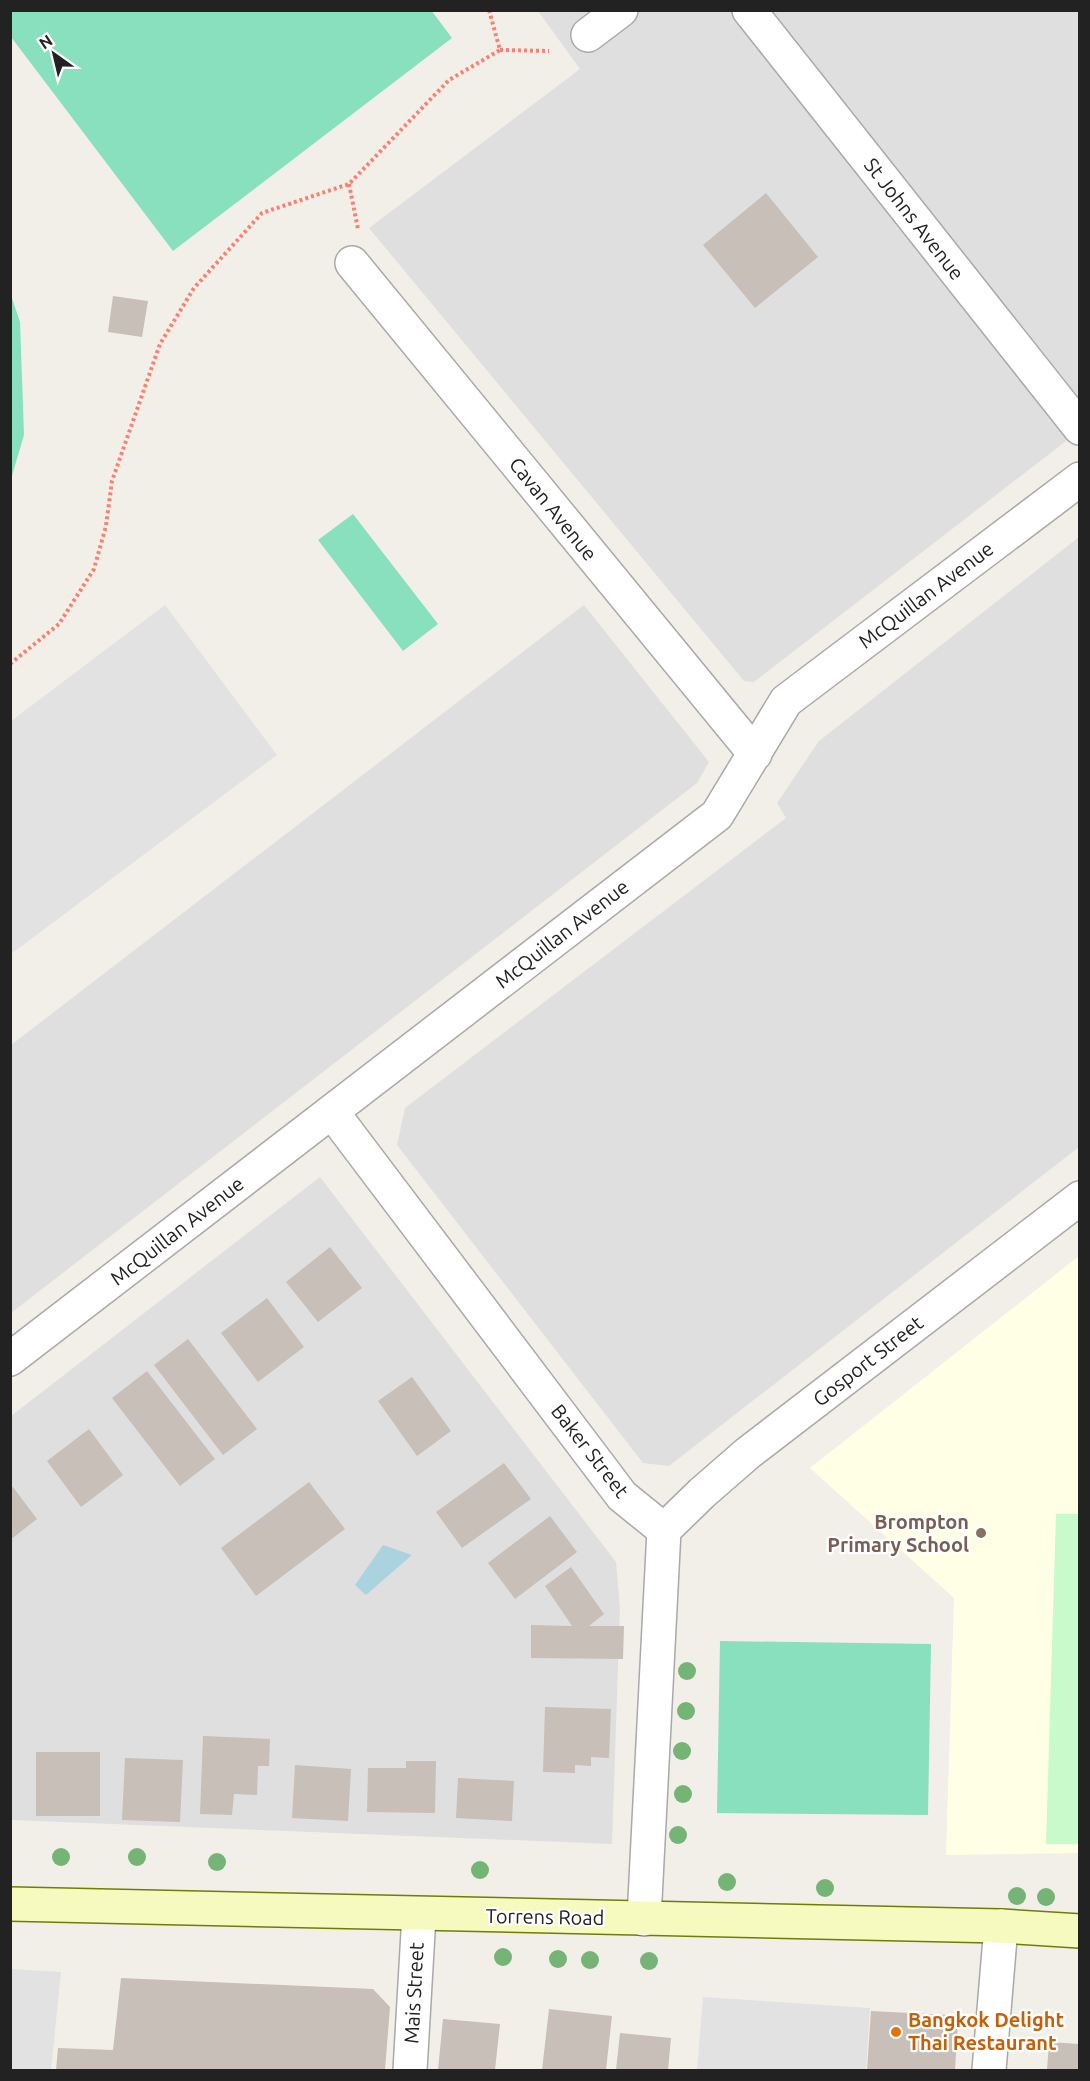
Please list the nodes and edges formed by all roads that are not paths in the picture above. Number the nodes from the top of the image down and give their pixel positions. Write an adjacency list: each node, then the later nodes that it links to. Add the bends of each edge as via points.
1 (621, 10): 3 (street)
2 (749, 10): 5 (street, St Johns Avenue)
3 (588, 35)
4 (352, 264): 7 (street, Cavan Avenue)
5 (1080, 428)
6 (1080, 479): 7 (street, McQuillan Avenue, via 786,701)
7 (755, 754): 8 (street, McQuillan Avenue, via 717,815)
8 (332, 1112): 10 (street, McQuillan Avenue); 11 (street, Baker Street, via 621,1496)
9 (1080, 1198): 11 (street, Gosport Street, via 748,1453)
10 (10, 1359)
11 (664, 1530): 14 (street)
12 (10, 1904): 13 (main road, Torrens Road)
13 (419, 1915): 14 (main road, Torrens Road); 17 (street, Mais Street)
14 (644, 1919): 15 (main road, Torrens Road)
15 (1001, 1926): 16 (main road, Torrens Road); 18 (street)
16 (1080, 1931)
17 (410, 2070)
18 (989, 2070)

